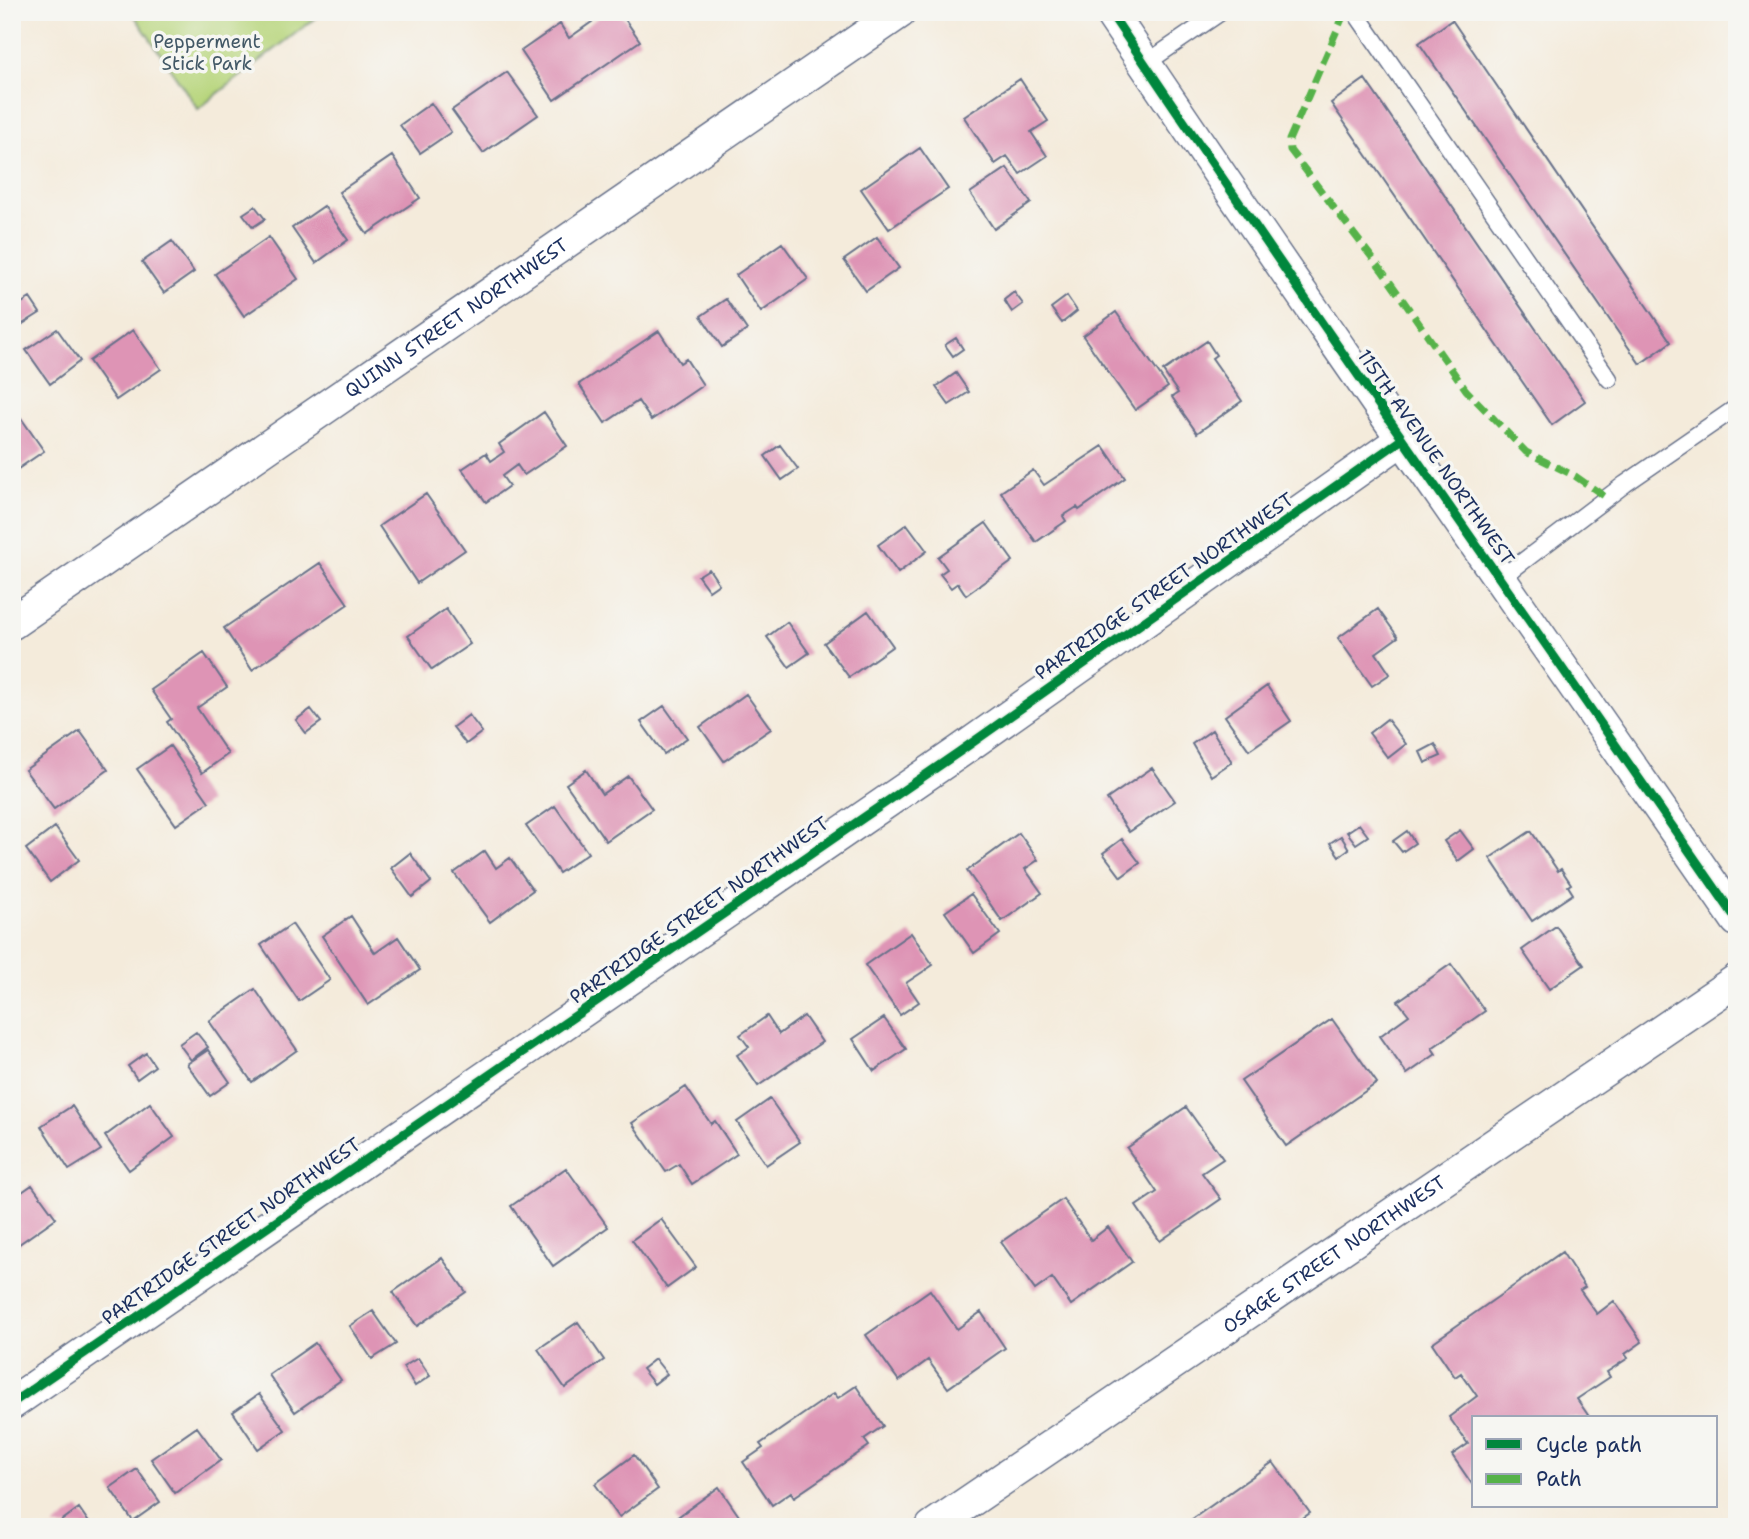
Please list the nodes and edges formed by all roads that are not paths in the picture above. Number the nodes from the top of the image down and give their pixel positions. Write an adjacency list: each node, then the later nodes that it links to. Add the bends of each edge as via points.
1 (900, 12): 10 (street, QUINN STREET NORTHWEST)
2 (1110, 12): 5 (street, 115TH AVENUE NORTHWEST)
3 (1221, 12): 5 (lane)
4 (1355, 12): 6 (lane)
5 (1145, 64): 8 (street, 115TH AVENUE NORTHWEST)
6 (1609, 379)
7 (1737, 407): 9 (lane)
8 (1401, 440): 9 (street, 115TH AVENUE NORTHWEST); 13 (street, PARTRIDGE STREET NORTHWEST, via 959,752)
9 (1501, 578): 11 (street, 115TH AVENUE NORTHWEST)
10 (12, 623)
11 (1737, 920)
12 (1737, 980): 14 (street, OSAGE STREET NORTHWEST)
13 (12, 1403)
14 (932, 1527)

